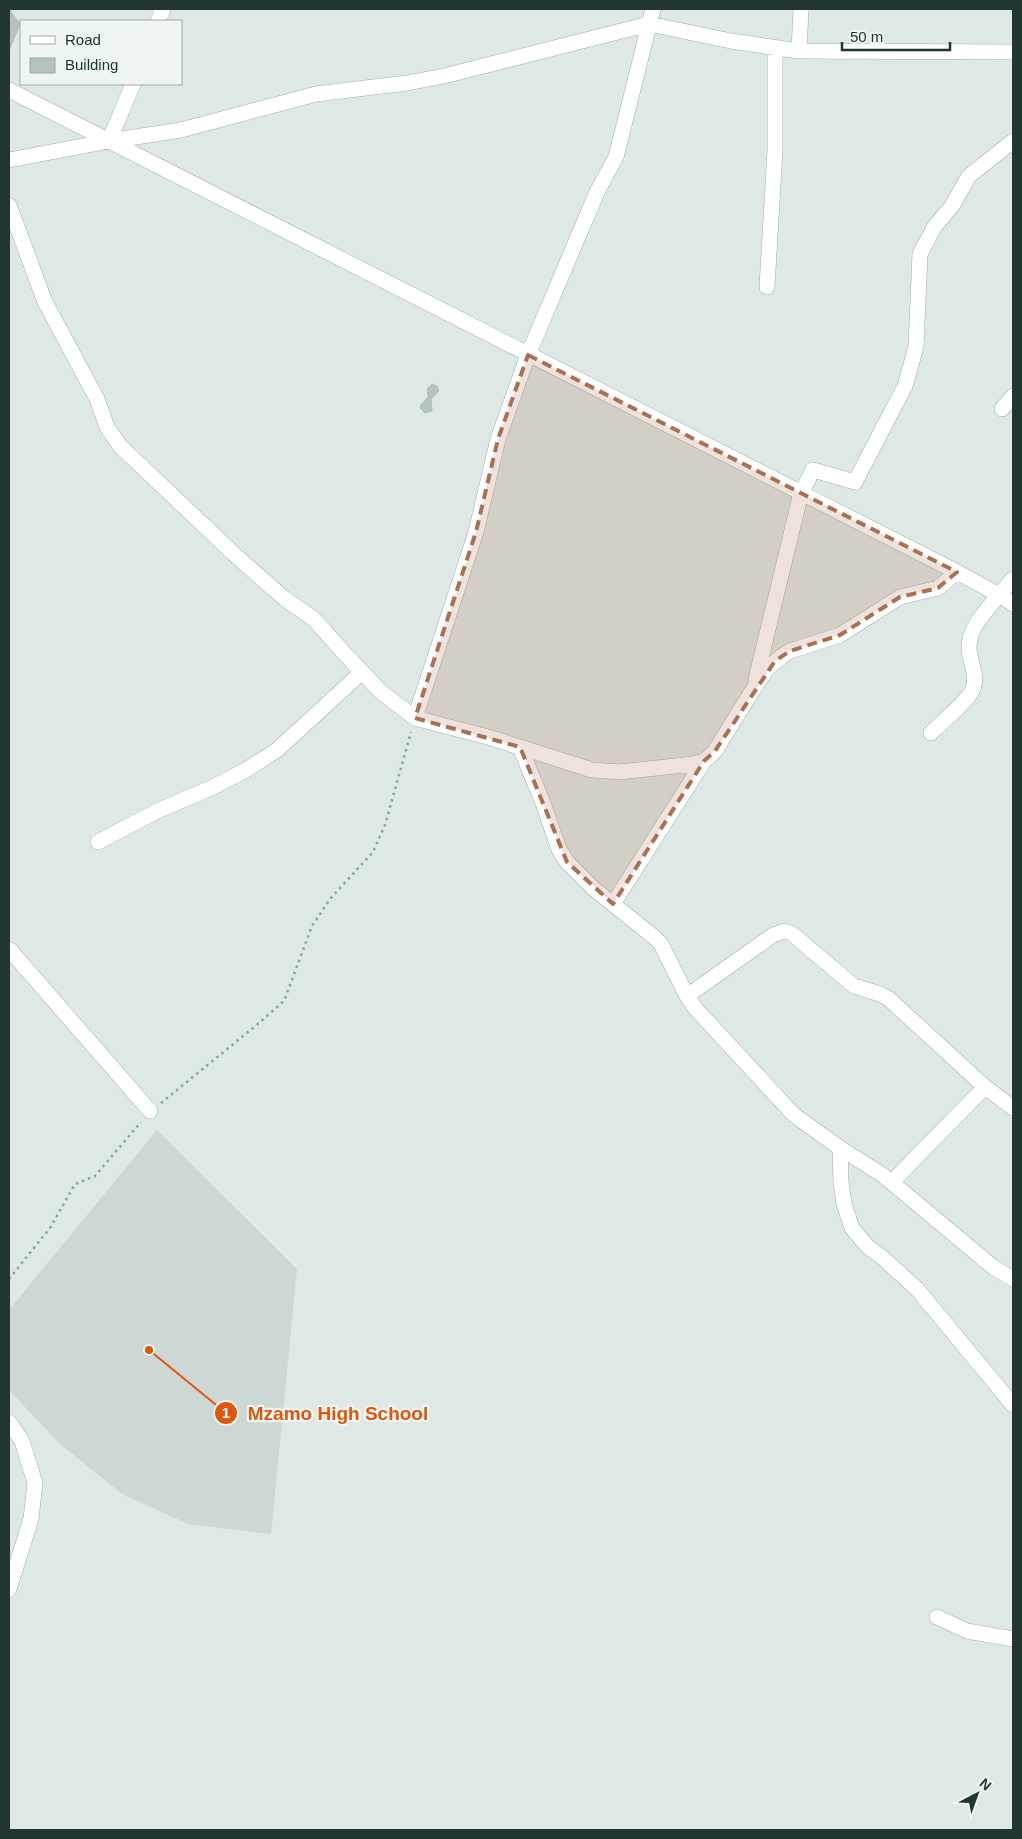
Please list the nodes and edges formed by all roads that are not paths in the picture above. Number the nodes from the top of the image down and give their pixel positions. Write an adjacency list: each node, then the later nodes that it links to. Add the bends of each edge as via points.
1 (653, 9): 3 (street)
2 (801, 9): 5 (street)
3 (649, 24): 4 (street); 9 (street, via 444,76 316,94 180,130); 14 (street, via 616,157 597,192)
4 (775, 48): 5 (street); 13 (street, via 775,150)
5 (799, 51): 6 (street)
6 (1013, 52)
7 (133, 85): 9 (street)
8 (9, 90): 9 (street)
9 (109, 141): 11 (street); 14 (street)
10 (1013, 142): 17 (street, via 969,176 920,254 916,347 905,386 855,482 813,470)
11 (9, 160)
12 (9, 205): 22 (street, via 45,302 97,399 113,437 285,599 314,619)
13 (767, 287)
14 (528, 355): 17 (street); 24 (street, via 498,439 476,532)
15 (1013, 396): 16 (street)
16 (1002, 409)
17 (801, 493): 18 (street); 23 (street)
18 (957, 572): 20 (street); 23 (street, via 938,588 900,597 840,635 790,651 767,669)
19 (1013, 579): 20 (street)
20 (999, 595): 21 (street); 25 (street, via 972,633 969,647 975,679 972,690)
21 (1013, 604)
22 (362, 672): 24 (street, via 381,692); 28 (street, via 277,750 246,770)
23 (754, 688): 27 (street, via 715,751)
24 (415, 718): 26 (street)
25 (931, 733)
26 (520, 747): 27 (street, via 592,770 618,772 684,766); 29 (street, via 562,856)
27 (704, 760): 29 (street)
28 (98, 842)
29 (613, 904): 31 (street, via 661,944)
30 (9, 949): 34 (street)
31 (687, 996): 32 (street, via 773,935 785,931 854,986 889,999); 35 (street, via 794,1115)
32 (985, 1087): 33 (street); 36 (street)
33 (1013, 1108)
34 (150, 1112)
35 (840, 1148): 36 (street); 38 (street, via 844,1204 852,1228 868,1247 917,1289)
36 (892, 1182): 37 (street, via 993,1267)
37 (1013, 1279)
38 (1013, 1405)
39 (9, 1422): 40 (street, via 22,1441 35,1483 31,1519)
40 (9, 1589)
41 (936, 1616): 42 (street, via 967,1631)
42 (1013, 1639)

